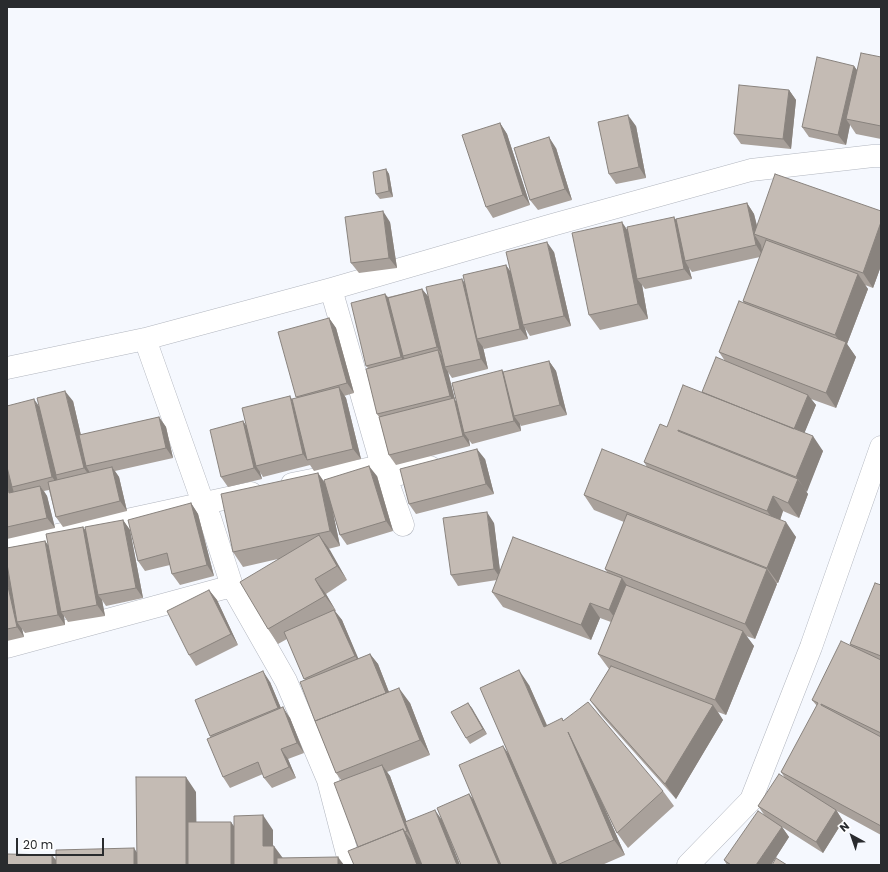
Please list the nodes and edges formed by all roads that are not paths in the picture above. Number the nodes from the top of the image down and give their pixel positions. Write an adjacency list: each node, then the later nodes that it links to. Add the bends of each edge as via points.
1 (881, 156): 2 (street, via 751,170)
2 (331, 289): 3 (street); 7 (street)
3 (145, 339): 4 (street); 8 (street)
4 (7, 368)
5 (881, 447): 14 (street, via 811,647 751,800)
6 (447, 463): 7 (street, via 400,474)
7 (382, 466): 8 (street); 9 (street)
8 (203, 503): 10 (street); 11 (street)
9 (403, 525)
10 (7, 546)
11 (232, 586): 12 (street); 13 (street, via 286,681 328,780)
12 (7, 647)
13 (350, 865)
14 (688, 865)

